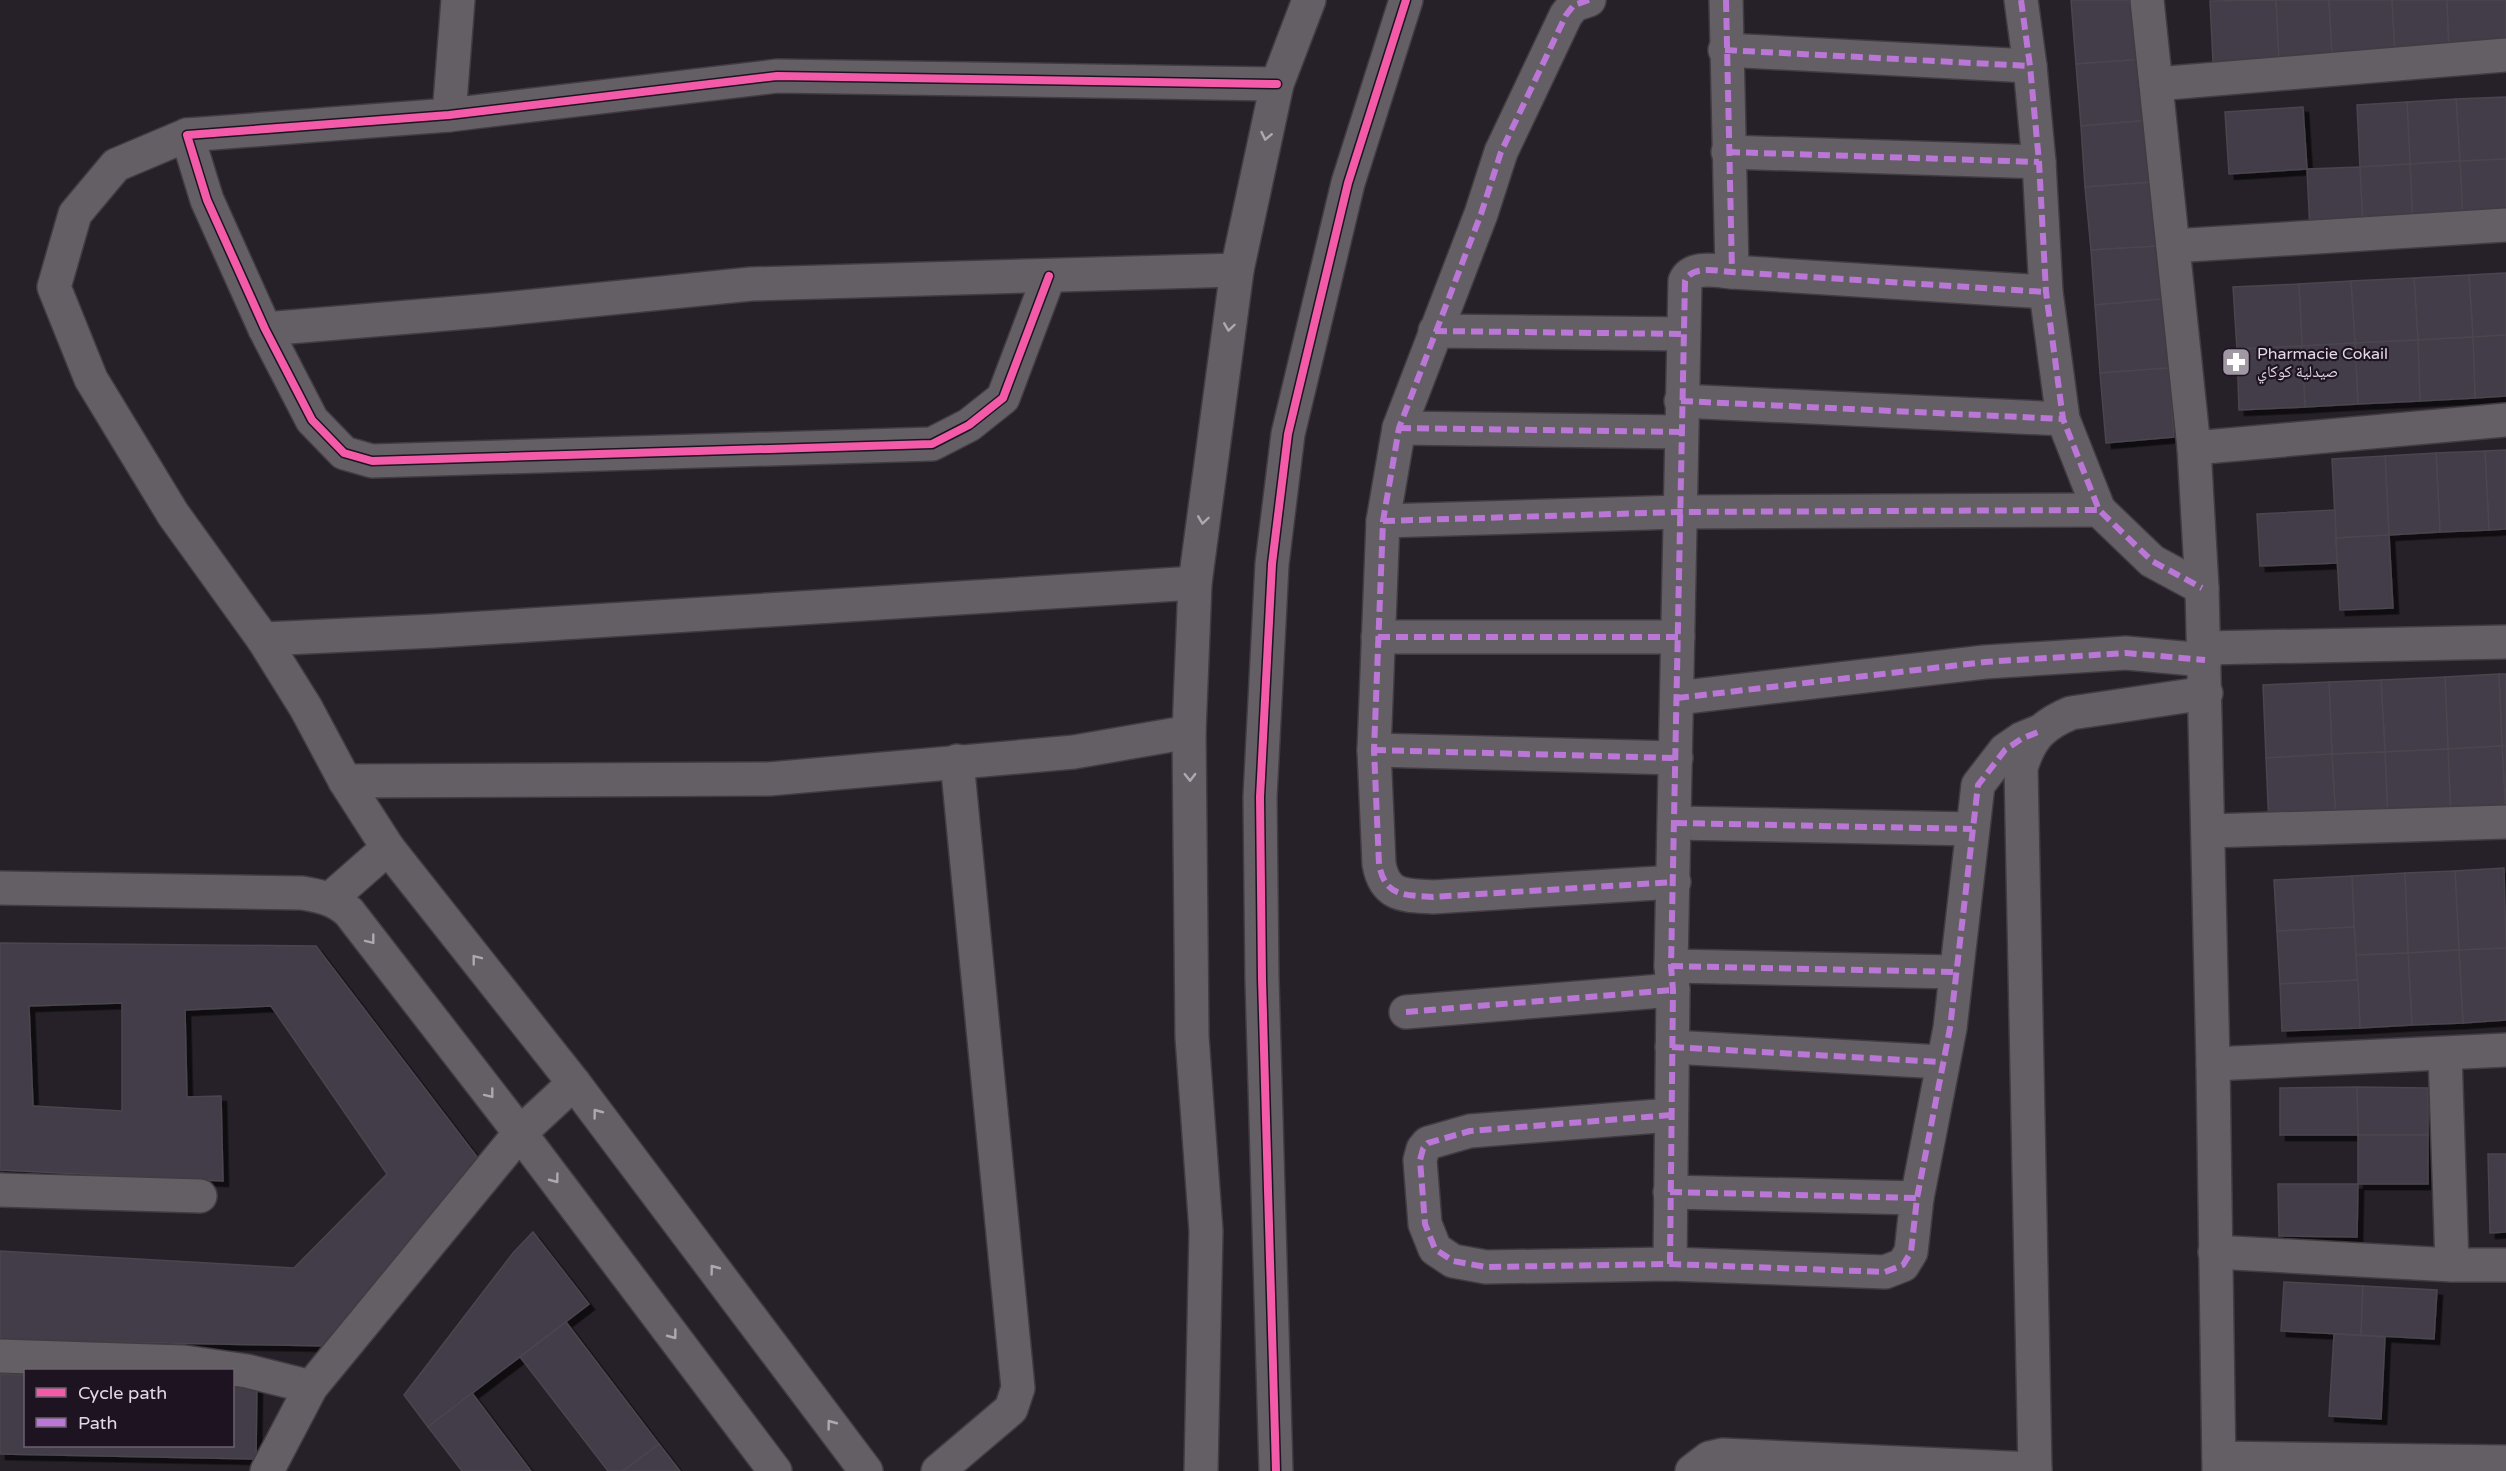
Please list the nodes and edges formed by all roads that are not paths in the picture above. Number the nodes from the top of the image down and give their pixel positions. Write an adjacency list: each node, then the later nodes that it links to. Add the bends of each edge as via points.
1 (458, 0): 13 (street)
2 (1309, 0): 11 (street)
3 (1406, 0): 88 (street, via 1348,183 1296,400 1272,564 1260,796)
4 (1589, 0): 24 (street, via 1574,5 1566,15 1501,152)
5 (1726, 0): 8 (street)
6 (2021, 0): 10 (street)
7 (2147, 0): 12 (street)
8 (1725, 50): 10 (street); 15 (street)
9 (2506, 55): 12 (street)
10 (2030, 66): 16 (street)
11 (1277, 84): 13 (street, via 777,76); 19 (street, one-way to 19)
12 (2157, 84): 18 (street)
13 (449, 115): 14 (street)
14 (187, 135): 23 (street, via 207,200); 38 (street, via 116,165 75,214 54,287 91,379 173,514)
15 (1728, 152): 16 (street); 20 (street)
16 (2039, 162): 22 (street)
17 (2506, 225): 18 (street)
18 (2173, 246): 30 (street)
19 (1237, 270): 21 (street); 34 (street, one-way to 34)
20 (1732, 272): 22 (street); 25 (street, via 1696,272 1687,276 1683,287)
21 (1049, 276): 23 (street, via 751,284); 23 (street, via 1003,398 969,425 932,444 372,461 344,453 312,420)
22 (2046, 292): 27 (street)
23 (266, 329)
24 (1435, 331): 25 (street); 29 (street)
25 (1682, 334): 26 (street)
26 (1681, 417): 27 (street); 29 (street); 32 (street)
27 (2063, 419): 31 (street)
28 (2506, 420): 30 (street)
29 (1399, 428): 33 (street)
30 (2194, 448): 35 (street)
31 (2099, 510): 32 (street); 35 (street, via 2152,561)
32 (1679, 512): 33 (street); 37 (street)
33 (1383, 521): 36 (street)
34 (1195, 583): 38 (street); 43 (street)
35 (2202, 588): 40 (street)
36 (1378, 637): 37 (street); 45 (street)
37 (1678, 637): 42 (street)
38 (263, 639): 48 (street)
39 (2506, 642): 40 (street)
40 (2205, 654): 41 (street); 42 (street, via 2126,653 1985,662)
41 (2206, 693): 44 (street, via 2070,713); 52 (street)
42 (1677, 698): 46 (street)
43 (1189, 732): 47 (street, via 1074,752); 87 (street, one-way to 87, via 1192,1037 1206,1230)
44 (2038, 732): 51 (street, via 2005,750 1978,785); 82 (street, via 2026,748 2020,787)
45 (1374, 750): 46 (street); 54 (street, via 1378,864 1381,879 1395,892 1433,897)
46 (1676, 758): 50 (street)
47 (957, 761): 48 (street, via 769,779); 86 (street, via 1018,1388 1011,1408)
48 (345, 780): 53 (street)
49 (2506, 822): 52 (street)
50 (1675, 823): 51 (street); 54 (street)
51 (1972, 829): 57 (street)
52 (2208, 831): 64 (street)
53 (388, 848): 56 (street); 65 (street, one-way to 53)
54 (1674, 882): 58 (street)
55 (0, 888): 56 (street, via 302,893)
56 (330, 899): 67 (street, one-way to 67, via 349,912)
57 (1955, 972): 58 (street); 63 (street, via 1950,1028)
58 (1672, 978): 59 (street); 60 (street)
59 (1406, 1012)
60 (1672, 1047): 63 (street); 66 (street)
61 (2506, 1050): 62 (street)
62 (2445, 1054): 64 (street); 74 (street)
63 (1942, 1062): 71 (street)
64 (2213, 1064): 72 (street)
65 (574, 1083): 67 (street); 85 (street, one-way to 65)
66 (1671, 1115): 69 (street); 73 (street, via 1470,1131 1428,1143 1420,1161 1425,1224 1435,1249 1453,1261 1486,1267)
67 (520, 1133): 79 (street); 84 (street, one-way to 84)
68 (0, 1190): 70 (street)
69 (1670, 1192): 71 (street); 73 (street)
70 (200, 1196)
71 (1917, 1198): 73 (street, via 1911,1251 1906,1262 1892,1271)
72 (2215, 1252): 74 (street); 81 (street)
73 (1670, 1264)
74 (2452, 1265): 75 (street)
75 (2506, 1265)
76 (0, 1356): 77 (street, via 184,1362)
77 (233, 1369)
78 (234, 1369): 79 (street)
79 (311, 1387): 83 (street)
80 (2506, 1462): 81 (street)
81 (2219, 1465)
82 (2035, 1470): 89 (street, via 1722,1455 1709,1458)
83 (267, 1471)
84 (776, 1471)
85 (867, 1471)
86 (938, 1471)
87 (1202, 1471)
88 (1276, 1471)
89 (1692, 1471)

